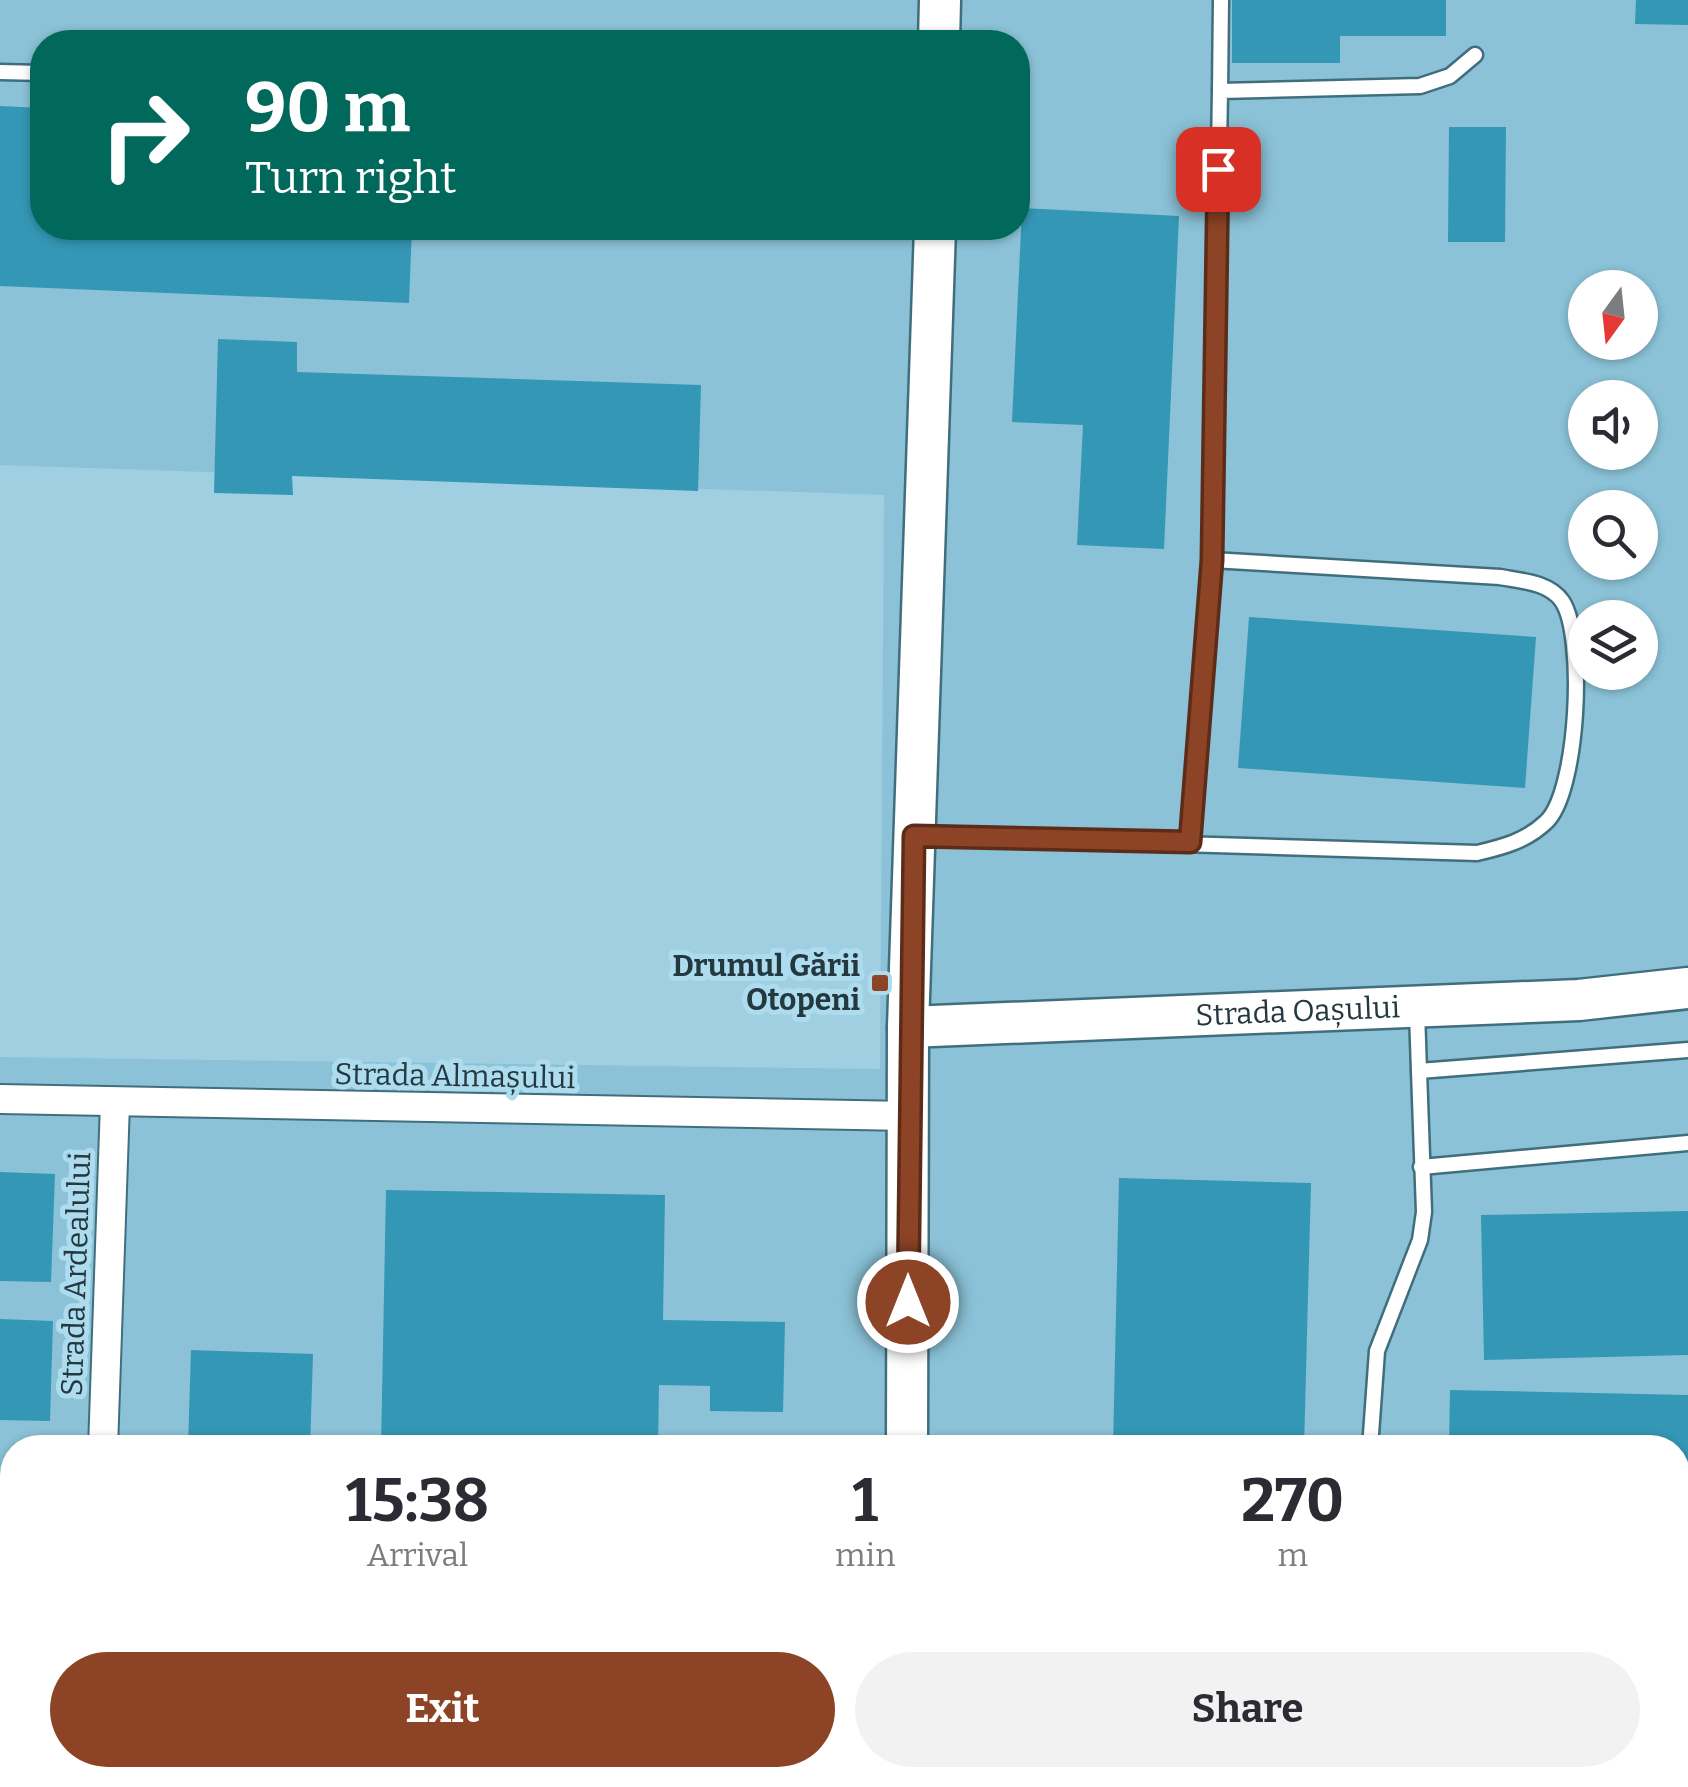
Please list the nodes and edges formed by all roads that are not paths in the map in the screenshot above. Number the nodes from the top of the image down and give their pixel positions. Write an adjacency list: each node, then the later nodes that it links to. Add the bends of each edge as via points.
1 (940, 0): 3 (main road)
2 (1221, 0): 7 (lane)
3 (939, 30)
4 (1476, 55): 7 (lane, via 1450,76 1420,86)
5 (0, 72): 6 (lane)
6 (30, 73)
7 (1220, 90): 9 (lane)
8 (936, 240): 10 (main road)
9 (1212, 560): 11 (lane); 11 (lane, via 1538,584 1561,598 1572,624 1572,750 1565,792 1548,821 1513,845 1477,853)
10 (914, 836): 11 (lane); 14 (main road)
11 (1190, 842)
12 (1688, 988): 13 (main road, Strada Oașului)
13 (1417, 1007): 14 (main road, Strada Oașului); 16 (lane)
14 (908, 1027): 19 (main road)
15 (1688, 1050): 16 (lane)
16 (1420, 1071): 21 (lane)
17 (0, 1099): 18 (street, Strada Almașului)
18 (114, 1103): 19 (street, Strada Almașului); 22 (street, Strada Ardealului)
19 (908, 1116): 23 (main road)
20 (1688, 1142): 21 (lane)
21 (1422, 1167): 24 (lane, via 1420,1240 1377,1350)
22 (103, 1435)
23 (907, 1435)
24 (1371, 1435)

